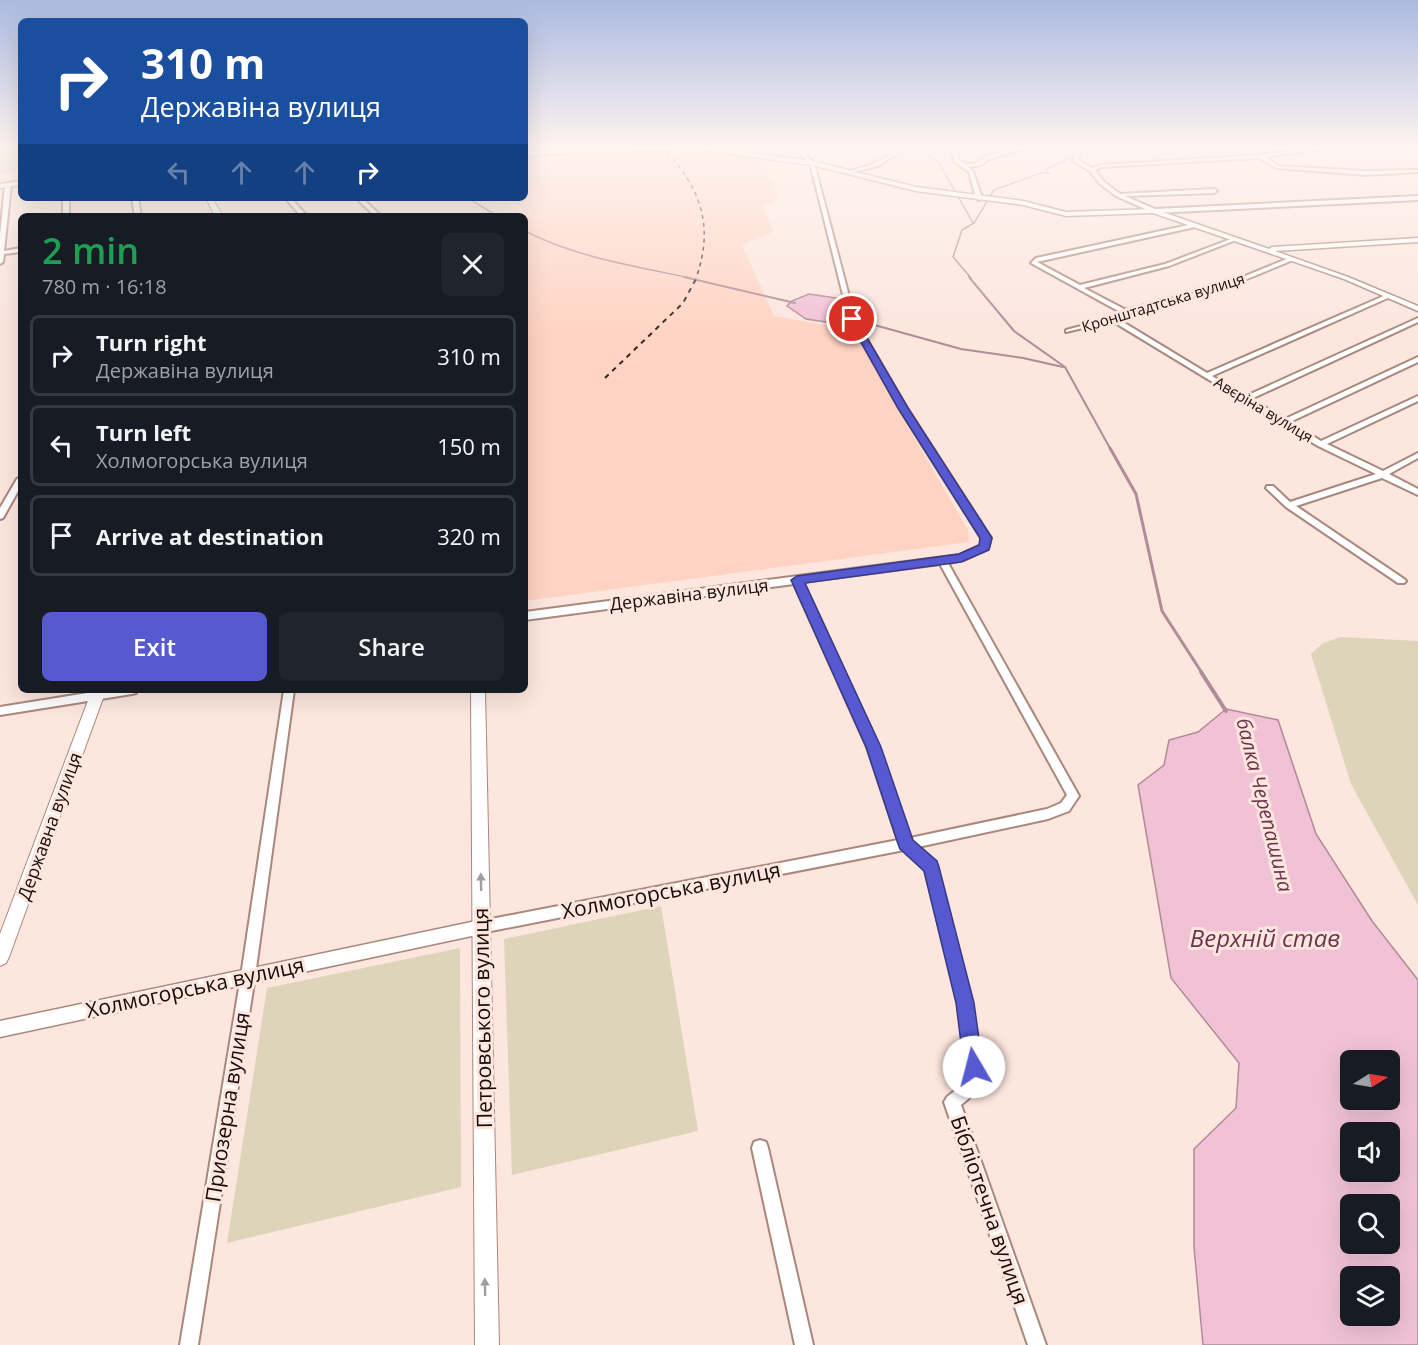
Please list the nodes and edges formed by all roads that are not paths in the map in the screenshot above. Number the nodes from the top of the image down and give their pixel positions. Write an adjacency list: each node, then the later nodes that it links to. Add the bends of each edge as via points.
1 (5, 210): 12 (street)
2 (824, 210): 35 (street, Державіна вулиця, via 852,319 986,538 985,548)
3 (1051, 210): 6 (street, via 1069,214)
4 (1151, 210): 6 (street)
5 (1179, 210): 6 (street)
6 (1154, 211): 7 (street)
7 (1193, 226): 8 (street); 15 (street, via 1034,263)
8 (1233, 240): 11 (street); 15 (street, Кронштадтська вулиця, via 1167,265)
9 (1418, 240): 11 (street)
10 (18, 250): 12 (street)
11 (1264, 250): 13 (street)
12 (0, 253): 14 (street)
13 (1291, 259): 16 (street); 18 (street, Кронштадтська вулиця, via 1218,289)
14 (0, 262)
15 (1079, 287): 18 (street)
16 (1388, 296): 17 (street); 23 (street)
17 (1418, 309)
18 (1125, 312): 19 (street, Кронштадтська вулиця)
19 (1113, 319): 21 (street, Кронштадтська вулиця); 23 (street, Авєріна вулиця)
20 (1418, 320): 25 (street)
21 (1068, 331)
22 (1418, 359): 26 (street)
23 (1208, 375): 25 (street, Авєріна вулиця)
24 (1418, 398): 27 (street)
25 (1245, 399): 26 (street, Авєріна вулиця)
26 (1284, 422): 27 (street, Авєріна вулиця)
27 (1321, 444): 29 (street, Авєріна вулиця)
28 (1418, 455): 29 (street)
29 (1382, 475): 32 (street, Авєріна вулиця); 33 (street)
30 (18, 485): 34 (street)
31 (1270, 488): 33 (street)
32 (1418, 492)
33 (1289, 505): 37 (street)
34 (0, 516)
35 (942, 560): 36 (street, Державіна вулиця); 43 (street, Холмогорська вулиця, via 1073,796 1065,807 1048,814)
36 (797, 580): 38 (street, Державіна вулиця); 43 (street, Бібліотечна вулиця, via 873,747)
37 (1401, 580)
38 (528, 616)
39 (98, 693): 42 (street); 45 (main road, Державна вулиця)
40 (289, 693): 46 (street, Приозерна вулиця)
41 (478, 693): 44 (main road, Петровського вулиця, one-way to 41)
42 (0, 711)
43 (906, 844): 44 (street, Холмогорська вулиця); 52 (street, Бібліотечна вулиця, via 931,867 965,1003 974,1067 970,1088 952,1102)
44 (481, 927): 46 (street, Холмогорська вулиця); 50 (main road, Петровського вулиця, one-way to 44)
45 (0, 957)
46 (248, 976): 47 (street, Холмогорська вулиця); 49 (street, Приозерна вулиця)
47 (0, 1029)
48 (760, 1148): 51 (street)
49 (189, 1345)
50 (487, 1345)
51 (804, 1345)
52 (1037, 1345)

